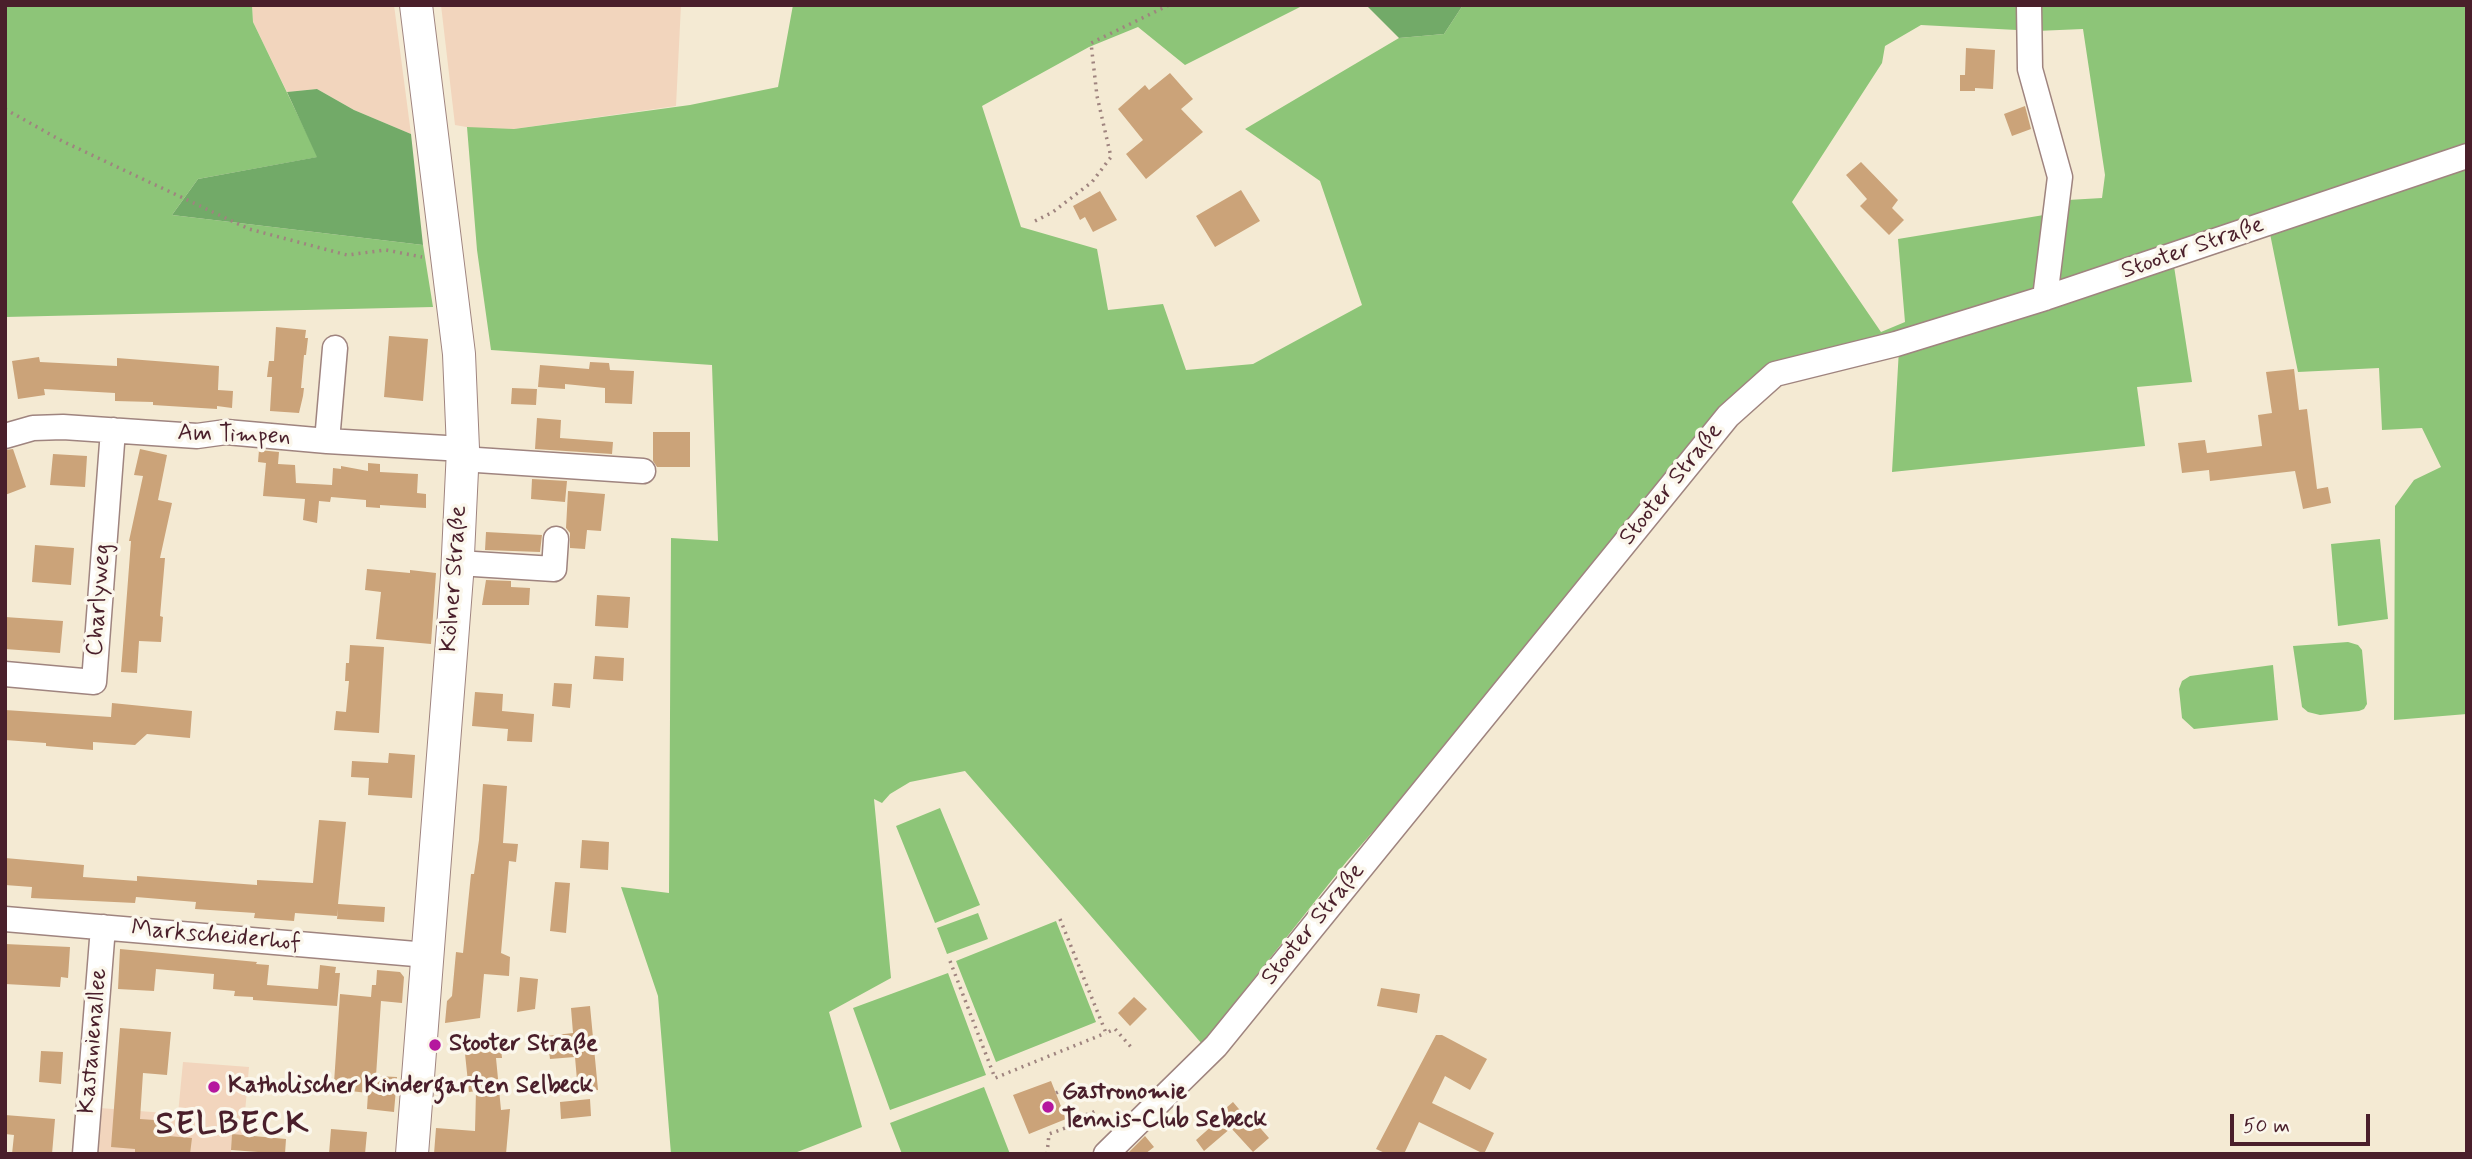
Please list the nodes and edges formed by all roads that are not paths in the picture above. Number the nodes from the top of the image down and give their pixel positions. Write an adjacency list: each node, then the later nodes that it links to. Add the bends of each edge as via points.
1 (416, 5): 9 (main road, Kölner Straße, via 459,354)
2 (2029, 5): 4 (street, via 2030,69 2060,177)
3 (2467, 156): 4 (street, Stooter Straße)
4 (2045, 298): 19 (street, Stooter Straße, via 1896,344 1775,374 1728,416 1216,1046)
5 (335, 348): 8 (street)
6 (113, 430): 7 (street, Am Timpen, via 63,426); 8 (street, Am Timpen, via 197,436 226,432); 13 (street, Charlyweg, via 94,682)
7 (5, 436)
8 (327, 441): 9 (street, Am Timpen)
9 (463, 454): 10 (street, Am Timpen); 12 (main road, Kölner Straße)
10 (643, 471)
11 (556, 539): 12 (street, via 554,569)
12 (458, 563): 16 (main road, Kölner Straße)
13 (5, 674)
14 (5, 919): 15 (street, Markscheiderhof)
15 (103, 928): 16 (street, Markscheiderhof); 17 (street, Kastanienallee)
16 (427, 955): 18 (main road, Kölner Straße)
17 (85, 1154)
18 (412, 1154)
19 (1106, 1154)

